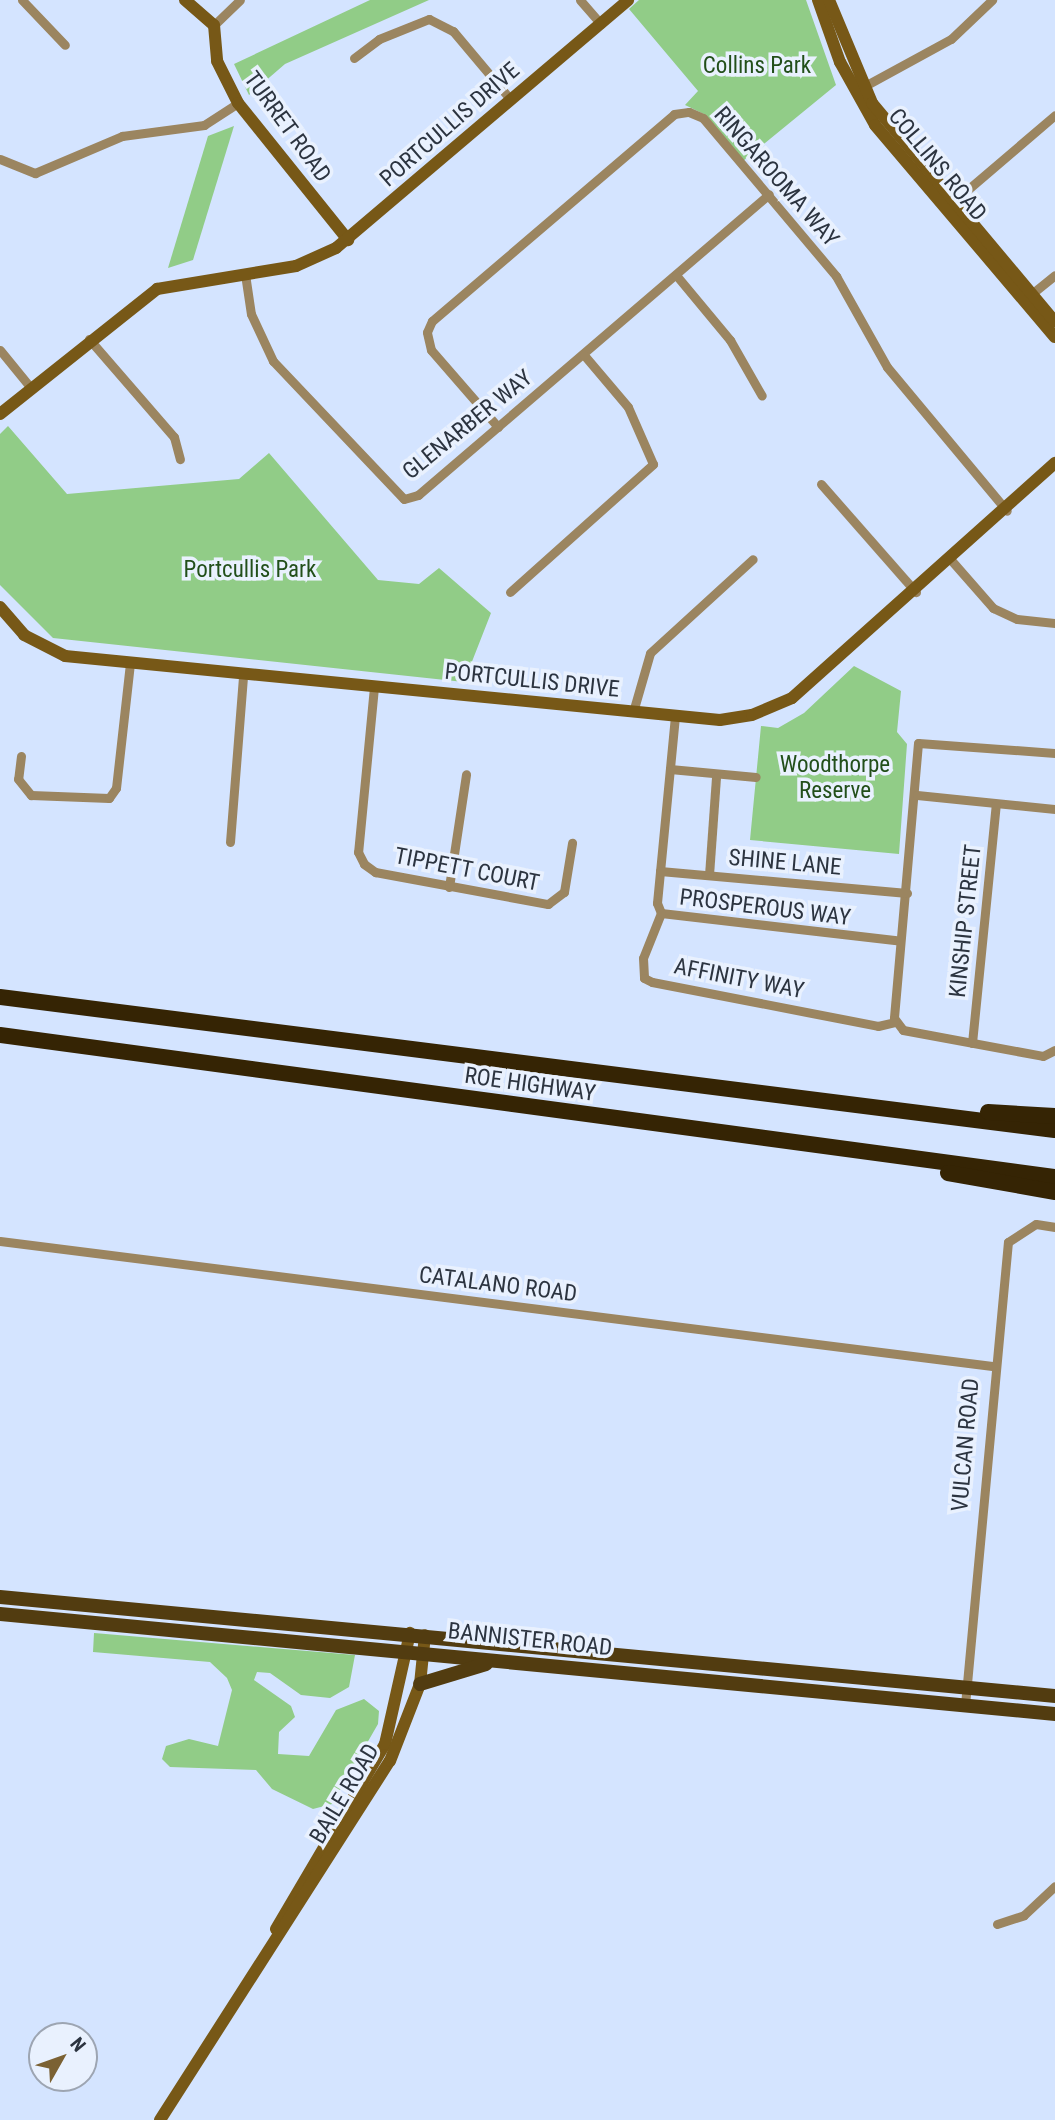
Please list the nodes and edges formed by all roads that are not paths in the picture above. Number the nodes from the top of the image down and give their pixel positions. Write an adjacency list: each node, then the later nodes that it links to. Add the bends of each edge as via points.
1 (22, 0): 11 (street)
2 (186, 0): 10 (street)
3 (240, 0): 10 (street)
4 (580, 0): 9 (street)
5 (628, 0): 9 (street, PORTCULLIS DRIVE)
6 (818, 0): 13 (street, COLLINS ROAD)
7 (829, 0): 13 (street, COLLINS ROAD)
8 (992, 0): 13 (street, via 951,39)
9 (601, 24): 14 (street, PORTCULLIS DRIVE)
10 (214, 25): 15 (street, TURRET ROAD, via 217,61)
11 (65, 45)
12 (354, 58): 14 (street, via 379,40 429,19 453,31)
13 (859, 89): 19 (street, COLLINS ROAD)
14 (511, 100): 20 (street, PORTCULLIS DRIVE)
15 (238, 103): 17 (street, via 204,125 122,136 35,173); 20 (street, TURRET ROAD)
16 (1055, 115): 19 (street)
17 (0, 159)
18 (769, 194): 22 (street, GLENARBER WAY); 33 (street, RINGAROOMA WAY, via 703,118 674,114 432,321 426,332 431,350); 38 (street, RINGAROOMA WAY, via 836,276 887,367)
19 (949, 206): 24 (street, COLLINS ROAD)
20 (348, 240): 21 (street, PORTCULLIS DRIVE, via 296,266)
21 (245, 274): 27 (street, PORTCULLIS DRIVE, via 157,289); 33 (street, GLENARBER WAY, via 251,314 273,361 392,493 418,495)
22 (676, 275): 29 (street, GLENARBER WAY); 31 (street, via 730,340)
23 (1055, 275): 24 (street)
24 (1028, 298): 25 (street, COLLINS ROAD); 26 (street, COLLINS ROAD)
25 (1055, 322)
26 (1055, 337)
27 (89, 339): 30 (street, PORTCULLIS DRIVE); 34 (street, via 174,437)
28 (0, 350): 30 (street)
29 (584, 355): 33 (street, GLENARBER WAY); 41 (street, via 628,407 653,453 653,464)
30 (31, 388): 32 (street, PORTCULLIS DRIVE)
31 (762, 396)
32 (0, 414)
33 (498, 427)
34 (180, 459)
35 (1055, 463): 38 (street, PORTCULLIS DRIVE)
36 (1055, 473): 38 (street, PORTCULLIS DRIVE)
37 (821, 484): 42 (street)
38 (1007, 511): 40 (street, PORTCULLIS DRIVE)
39 (753, 559): 48 (street, via 650,653)
40 (951, 560): 42 (street, PORTCULLIS DRIVE); 44 (street, via 993,608 1017,619)
41 (510, 592)
42 (916, 592): 49 (street, PORTCULLIS DRIVE, via 792,698 752,715)
43 (0, 607): 45 (street, PORTCULLIS DRIVE, via 42,648)
44 (1055, 622)
45 (130, 663): 46 (street, PORTCULLIS DRIVE); 51 (street, via 116,788 109,798 31,795 18,779)
46 (243, 675): 47 (street, PORTCULLIS DRIVE); 59 (street)
47 (374, 687): 48 (street, PORTCULLIS DRIVE); 63 (street, TIPPETT COURT, via 358,852 375,872)
48 (633, 712): 49 (street, PORTCULLIS DRIVE)
49 (675, 716): 52 (street, PROSPEROUS WAY)
50 (1055, 752): 56 (street, via 918,743)
51 (21, 756)
52 (670, 769): 55 (street); 61 (street, PROSPEROUS WAY)
53 (466, 774): 63 (street)
54 (756, 777): 55 (street)
55 (716, 778): 62 (street)
56 (917, 795): 57 (street); 64 (street)
57 (996, 804): 58 (street); 70 (street, KINSHIP STREET)
58 (1055, 809)
59 (230, 842)
60 (572, 843): 63 (street, TIPPETT COURT, via 565,892 548,904)
61 (660, 871): 62 (street, SHINE LANE); 65 (street, PROSPEROUS WAY)
62 (709, 875): 64 (street, SHINE LANE)
63 (450, 887)
64 (907, 893): 66 (street)
65 (661, 913): 66 (street, PROSPEROUS WAY); 68 (street, AFFINITY WAY, via 643,958 645,978 653,982 878,1026)
66 (896, 940): 68 (street, via 901,952)
67 (0, 997): 72 (highway, ROE HIGHWAY)
68 (895, 1022): 70 (street, via 903,1030)
69 (0, 1035): 75 (highway, ROE HIGHWAY)
70 (972, 1043): 71 (street, via 1042,1056)
71 (1055, 1051)
72 (830, 1106): 73 (highway, via 916,1105); 74 (highway, ROE HIGHWAY)
73 (1055, 1116)
74 (1055, 1130)
75 (760, 1139): 76 (highway, ROE HIGHWAY); 77 (highway)
76 (1055, 1177)
77 (1055, 1192)
78 (1055, 1227): 80 (street, VULCAN ROAD, via 1036,1224 1007,1242)
79 (0, 1241): 80 (street, CATALANO ROAD)
80 (992, 1366): 89 (street, VULCAN ROAD)
81 (0, 1597): 83 (main road, BANNISTER ROAD)
82 (0, 1614): 85 (main road, BANNISTER ROAD)
83 (410, 1633): 84 (main road, BANNISTER ROAD); 85 (street, BAILE ROAD)
84 (425, 1635): 86 (street, BAILE ROAD); 89 (main road, BANNISTER ROAD)
85 (407, 1652): 86 (main road, BANNISTER ROAD); 93 (street, BAILE ROAD, via 385,1744)
86 (424, 1652): 87 (main road, BANNISTER ROAD); 88 (street, BAILE ROAD)
87 (501, 1660): 88 (main road, via 439,1673); 91 (main road, BANNISTER ROAD)
88 (420, 1684): 93 (street, BAILE ROAD, via 398,1747)
89 (966, 1687): 90 (main road, BANNISTER ROAD); 91 (street, VULCAN ROAD)
90 (1055, 1696)
91 (965, 1705): 92 (main road, BANNISTER ROAD)
92 (1055, 1714)
93 (338, 1832): 96 (street, BAILE ROAD)
94 (1055, 1886): 95 (street, via 1024,1915)
95 (997, 1924)
96 (160, 2120)

